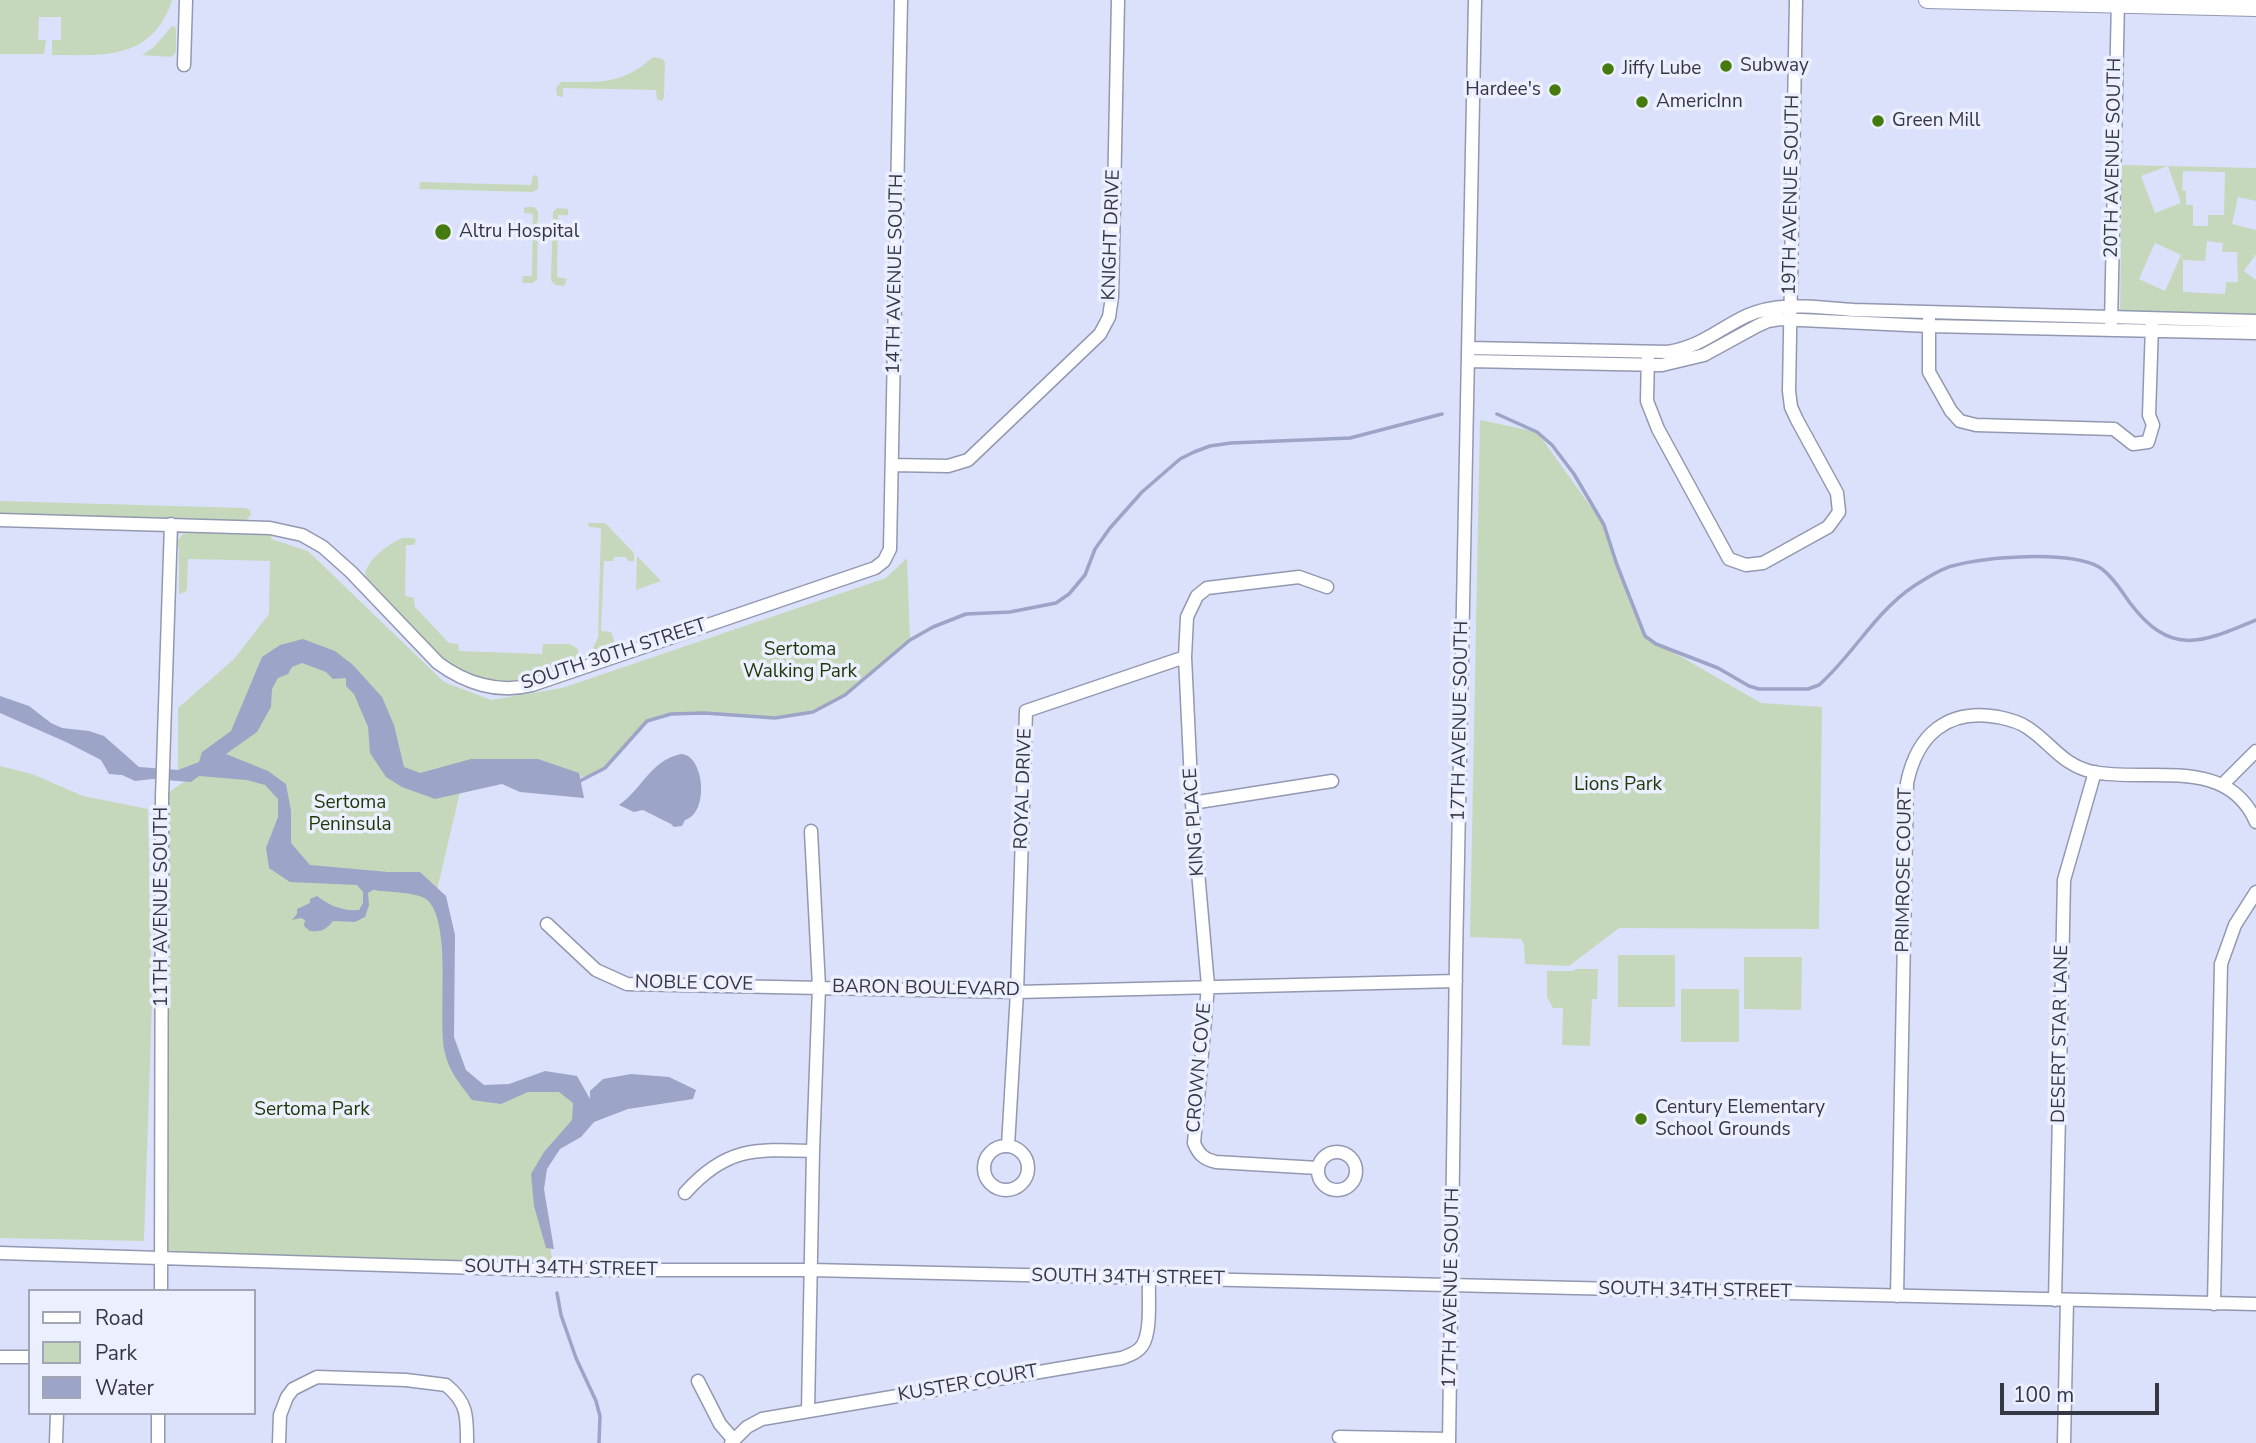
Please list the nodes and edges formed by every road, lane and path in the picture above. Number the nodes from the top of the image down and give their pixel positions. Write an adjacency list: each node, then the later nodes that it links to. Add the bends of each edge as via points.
1 (187, 0): 10 (street)
2 (901, 0): 19 (street, 14TH AVENUE SOUTH)
3 (1118, 0): 19 (street, KNIGHT DRIVE, via 1109,317 1100,334 968,460 948,466)
4 (1475, 0): 17 (street, 17TH AVENUE SOUTH)
5 (1796, 0): 11 (street, 19TH AVENUE SOUTH)
6 (1927, 0): 7 (main road)
7 (2089, 2): 8 (main road)
8 (2118, 2): 9 (main road); 14 (street, 20TH AVENUE SOUTH)
9 (2256, 8)
10 (184, 65)
11 (1790, 306): 12 (street); 13 (street, 19TH AVENUE SOUTH); 18 (street, via 1747,316 1707,340)
12 (1929, 319): 13 (street); 14 (street); 15 (street, via 1929,372 1961,421 2113,429 2133,444 2148,442 2152,425)
13 (1790, 320): 18 (street, via 1768,321 1690,359 1662,365); 18 (street, 19TH AVENUE SOUTH, via 1791,407 1837,493 1839,512 1828,527 1763,563 1746,565 1729,559 1658,429 1647,401)
14 (2111, 324): 15 (street)
15 (2152, 325): 16 (street)
16 (2251, 327)
17 (1469, 355): 18 (street); 34 (street, 17TH AVENUE SOUTH)
18 (1648, 359)
19 (892, 465): 22 (street, 14TH AVENUE SOUTH)
20 (0, 520): 21 (street, SOUTH 30TH STREET)
21 (171, 524): 22 (street, SOUTH 30TH STREET, via 303,534 351,572 451,673 505,689 532,685 875,568); 43 (street, 11TH AVENUE SOUTH, via 162,758)
22 (890, 549)
23 (1327, 587): 24 (street, KING PLACE, via 1299,577 1208,588 1197,597 1187,617)
24 (1185, 657): 29 (street, KING PLACE); 37 (street, ROYAL DRIVE, via 1026,711)
25 (2256, 751): 28 (street)
26 (2095, 772): 28 (street, PRIMROSE COURT, via 2190,776); 48 (street, PRIMROSE COURT, via 2073,766 2027,727 2008,719 1969,715 1946,722 1928,736 1911,763); 49 (street, DESERT STAR LANE, via 2064,880)
27 (1332, 781): 29 (street)
28 (2223, 784): 30 (street, PRIMROSE COURT, via 2251,810)
29 (1192, 803): 35 (street, KING PLACE)
30 (2256, 822)
31 (811, 831): 36 (street)
32 (2256, 892): 50 (street, via 2235,925 2221,964)
33 (547, 924): 36 (street, NOBLE COVE, via 596,970 628,984)
34 (1456, 981): 35 (street, BARON BOULEVARD); 46 (street, 17TH AVENUE SOUTH)
35 (1208, 986): 37 (street, BARON BOULEVARD); 40 (street, CROWN COVE, via 1194,1143 1198,1154 1216,1162)
36 (819, 987): 37 (street, BARON BOULEVARD); 39 (street, BARON BOULEVARD)
37 (1017, 992): 38 (street)
38 (1008, 1146)
39 (813, 1151): 41 (street, via 734,1155 702,1174); 44 (street, BARON BOULEVARD)
40 (1318, 1168)
41 (685, 1193)
42 (0, 1253): 43 (street, SOUTH 34TH STREET)
43 (161, 1259): 44 (street, SOUTH 34TH STREET, via 544,1270); 47 (street, 11TH AVENUE SOUTH)
44 (811, 1270): 45 (street, SOUTH 34TH STREET); 55 (street, BARON BOULEVARD)
45 (1149, 1278): 46 (street, SOUTH 34TH STREET); 55 (street, KUSTER COURT, via 1146,1339 1140,1349 1122,1358)
46 (1452, 1285): 48 (street, SOUTH 34TH STREET); 60 (street, 17TH AVENUE SOUTH)
47 (161, 1289)
48 (1896, 1296): 49 (street, SOUTH 34TH STREET)
49 (2061, 1300): 50 (street, SOUTH 34TH STREET); 65 (street)
50 (2214, 1304): 51 (street, SOUTH 34TH STREET)
51 (2256, 1304)
52 (0, 1357): 53 (street)
53 (28, 1357)
54 (698, 1381): 59 (street)
55 (808, 1410): 59 (street, KUSTER COURT, via 762,1419)
56 (57, 1415): 61 (street)
57 (158, 1415): 62 (street)
58 (1339, 1437): 60 (street)
59 (732, 1441)
60 (1449, 1441)
61 (56, 1443)
62 (158, 1443)
63 (279, 1443): 64 (street, via 280,1415 287,1397 317,1377 446,1385 461,1400 467,1415)
64 (467, 1443)
65 (2064, 1443)

